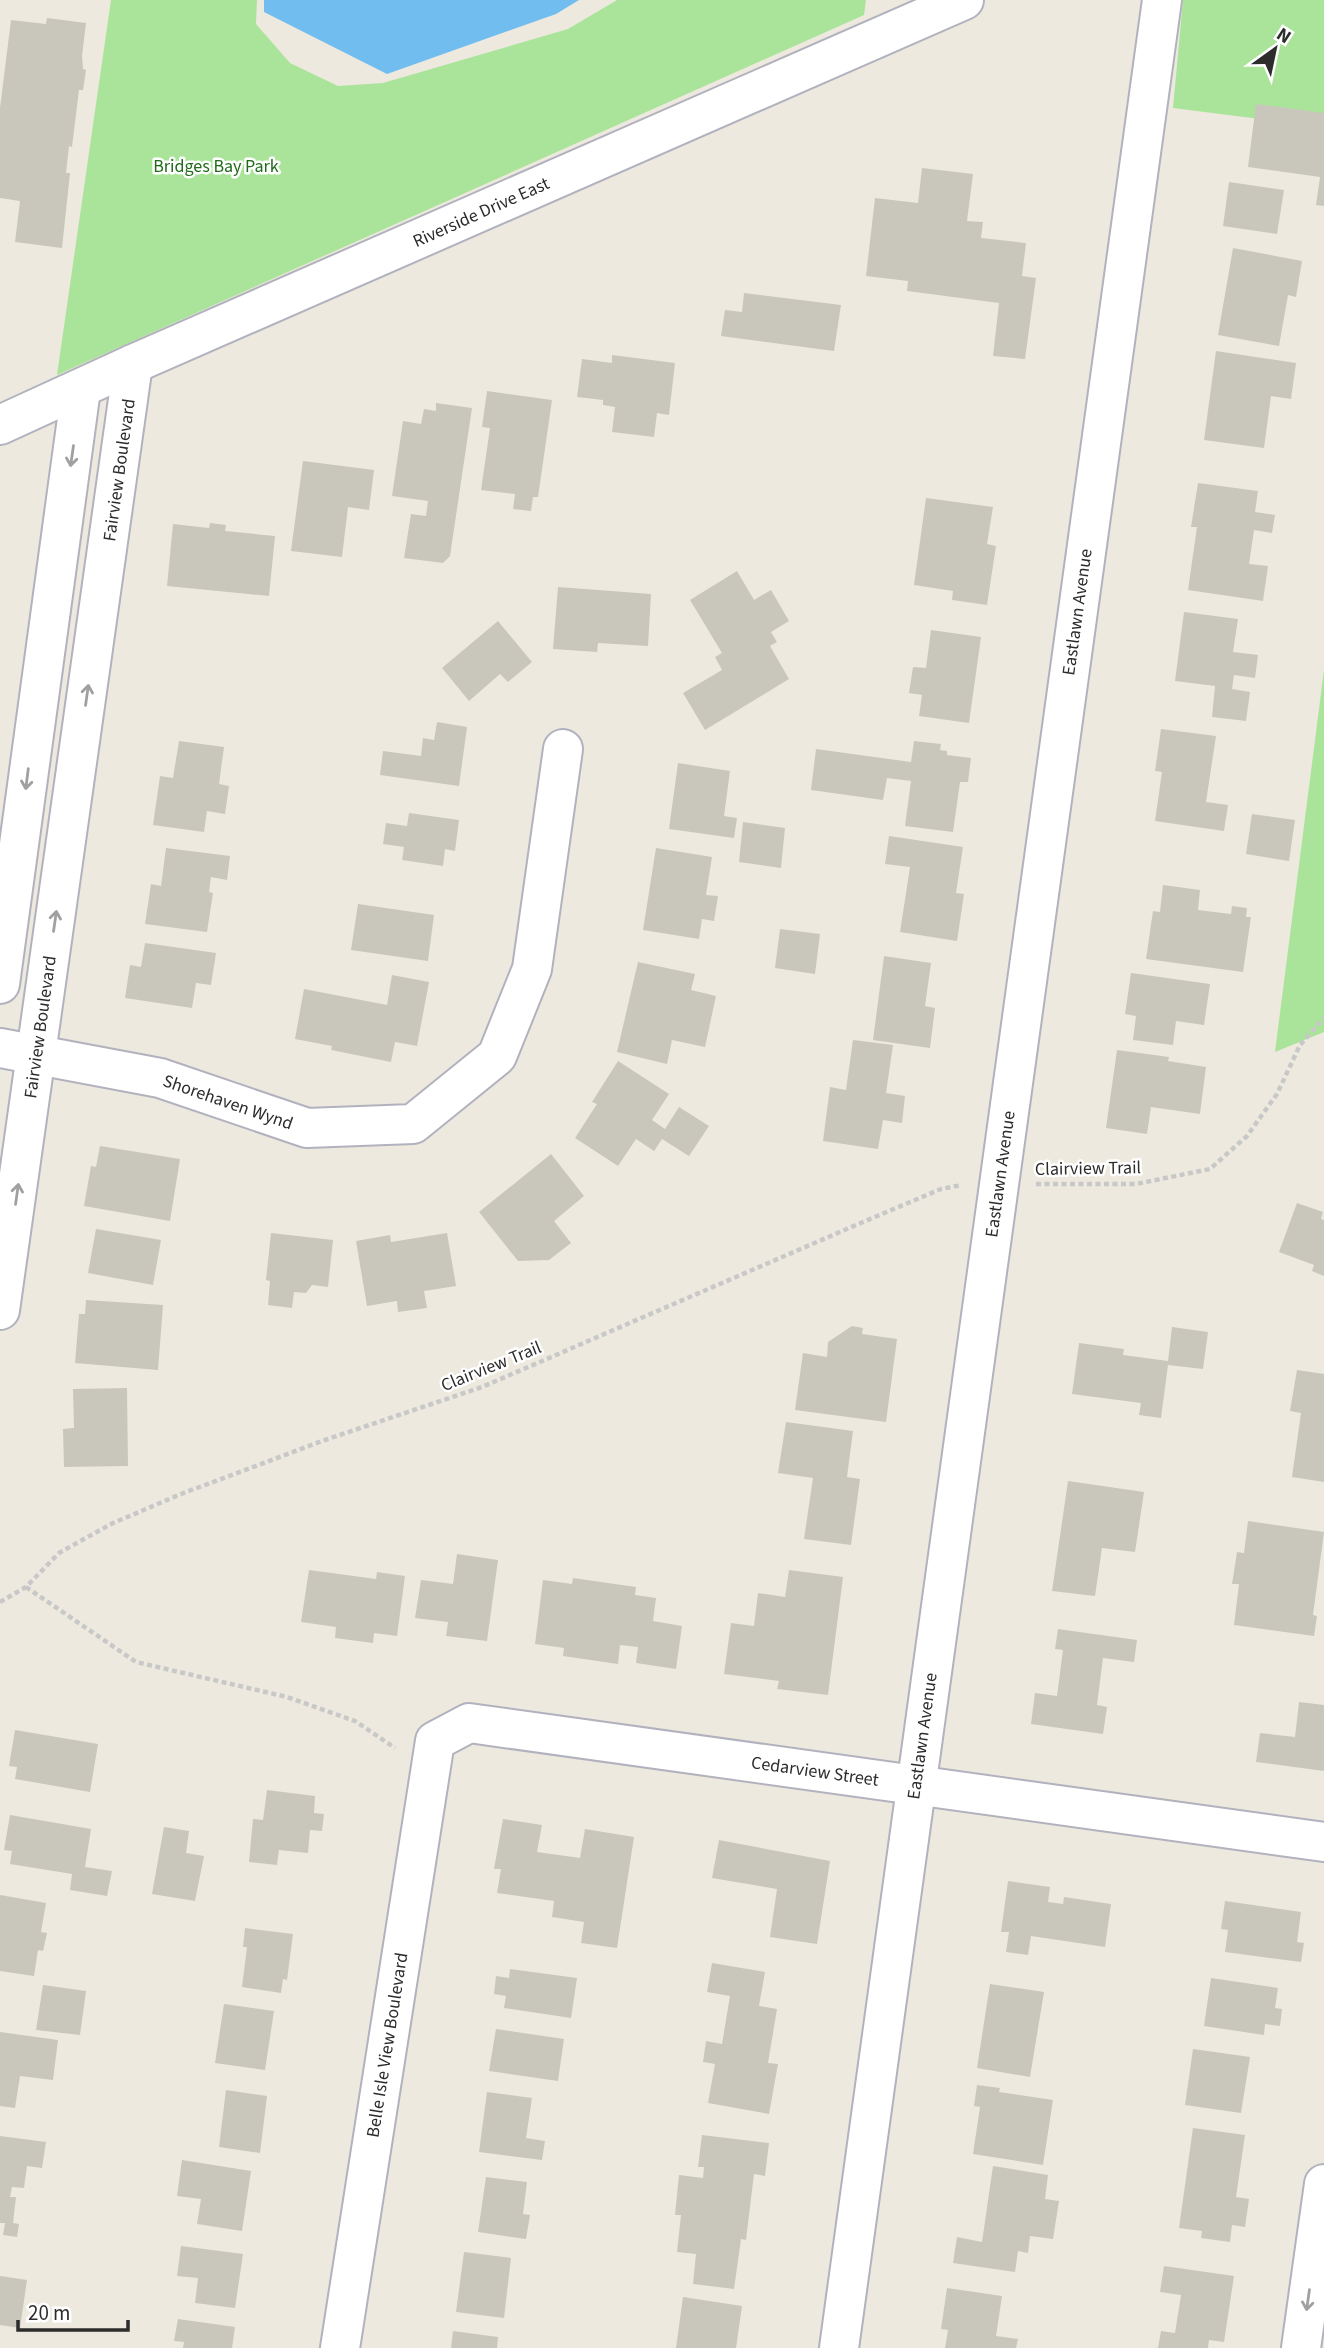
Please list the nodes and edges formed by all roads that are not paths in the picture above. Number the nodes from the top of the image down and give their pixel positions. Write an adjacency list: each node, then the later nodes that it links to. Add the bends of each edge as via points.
1 (964, 0): 3 (street, Riverside Drive East)
2 (1162, 0): 13 (street, Eastlawn Avenue)
3 (133, 364): 4 (street, Riverside Drive East); 7 (street, Fairview Boulevard, one-way to 3)
4 (81, 388): 5 (street, Riverside Drive East); 6 (street, one-way to 6)
5 (0, 425)
6 (32, 739): 7 (street); 9 (street, one-way to 9)
7 (80, 743): 10 (street, Fairview Boulevard, one-way to 7)
8 (563, 749): 10 (street, Shorehaven Wynd, via 532,969 496,1056 413,1124 307,1128 160,1078)
9 (0, 984)
10 (18, 1051): 11 (street, Fairview Boulevard, one-way to 10)
11 (0, 1310)
12 (435, 1741): 13 (street, Cedarview Street, via 469,1723); 16 (street, Belle Isle View Boulevard)
13 (915, 1786): 14 (street, Cedarview Street); 17 (street, Eastlawn Avenue)
14 (1324, 1842)
15 (1324, 2184): 18 (street, one-way to 18)
16 (340, 2348)
17 (839, 2348)
18 (1301, 2348)

